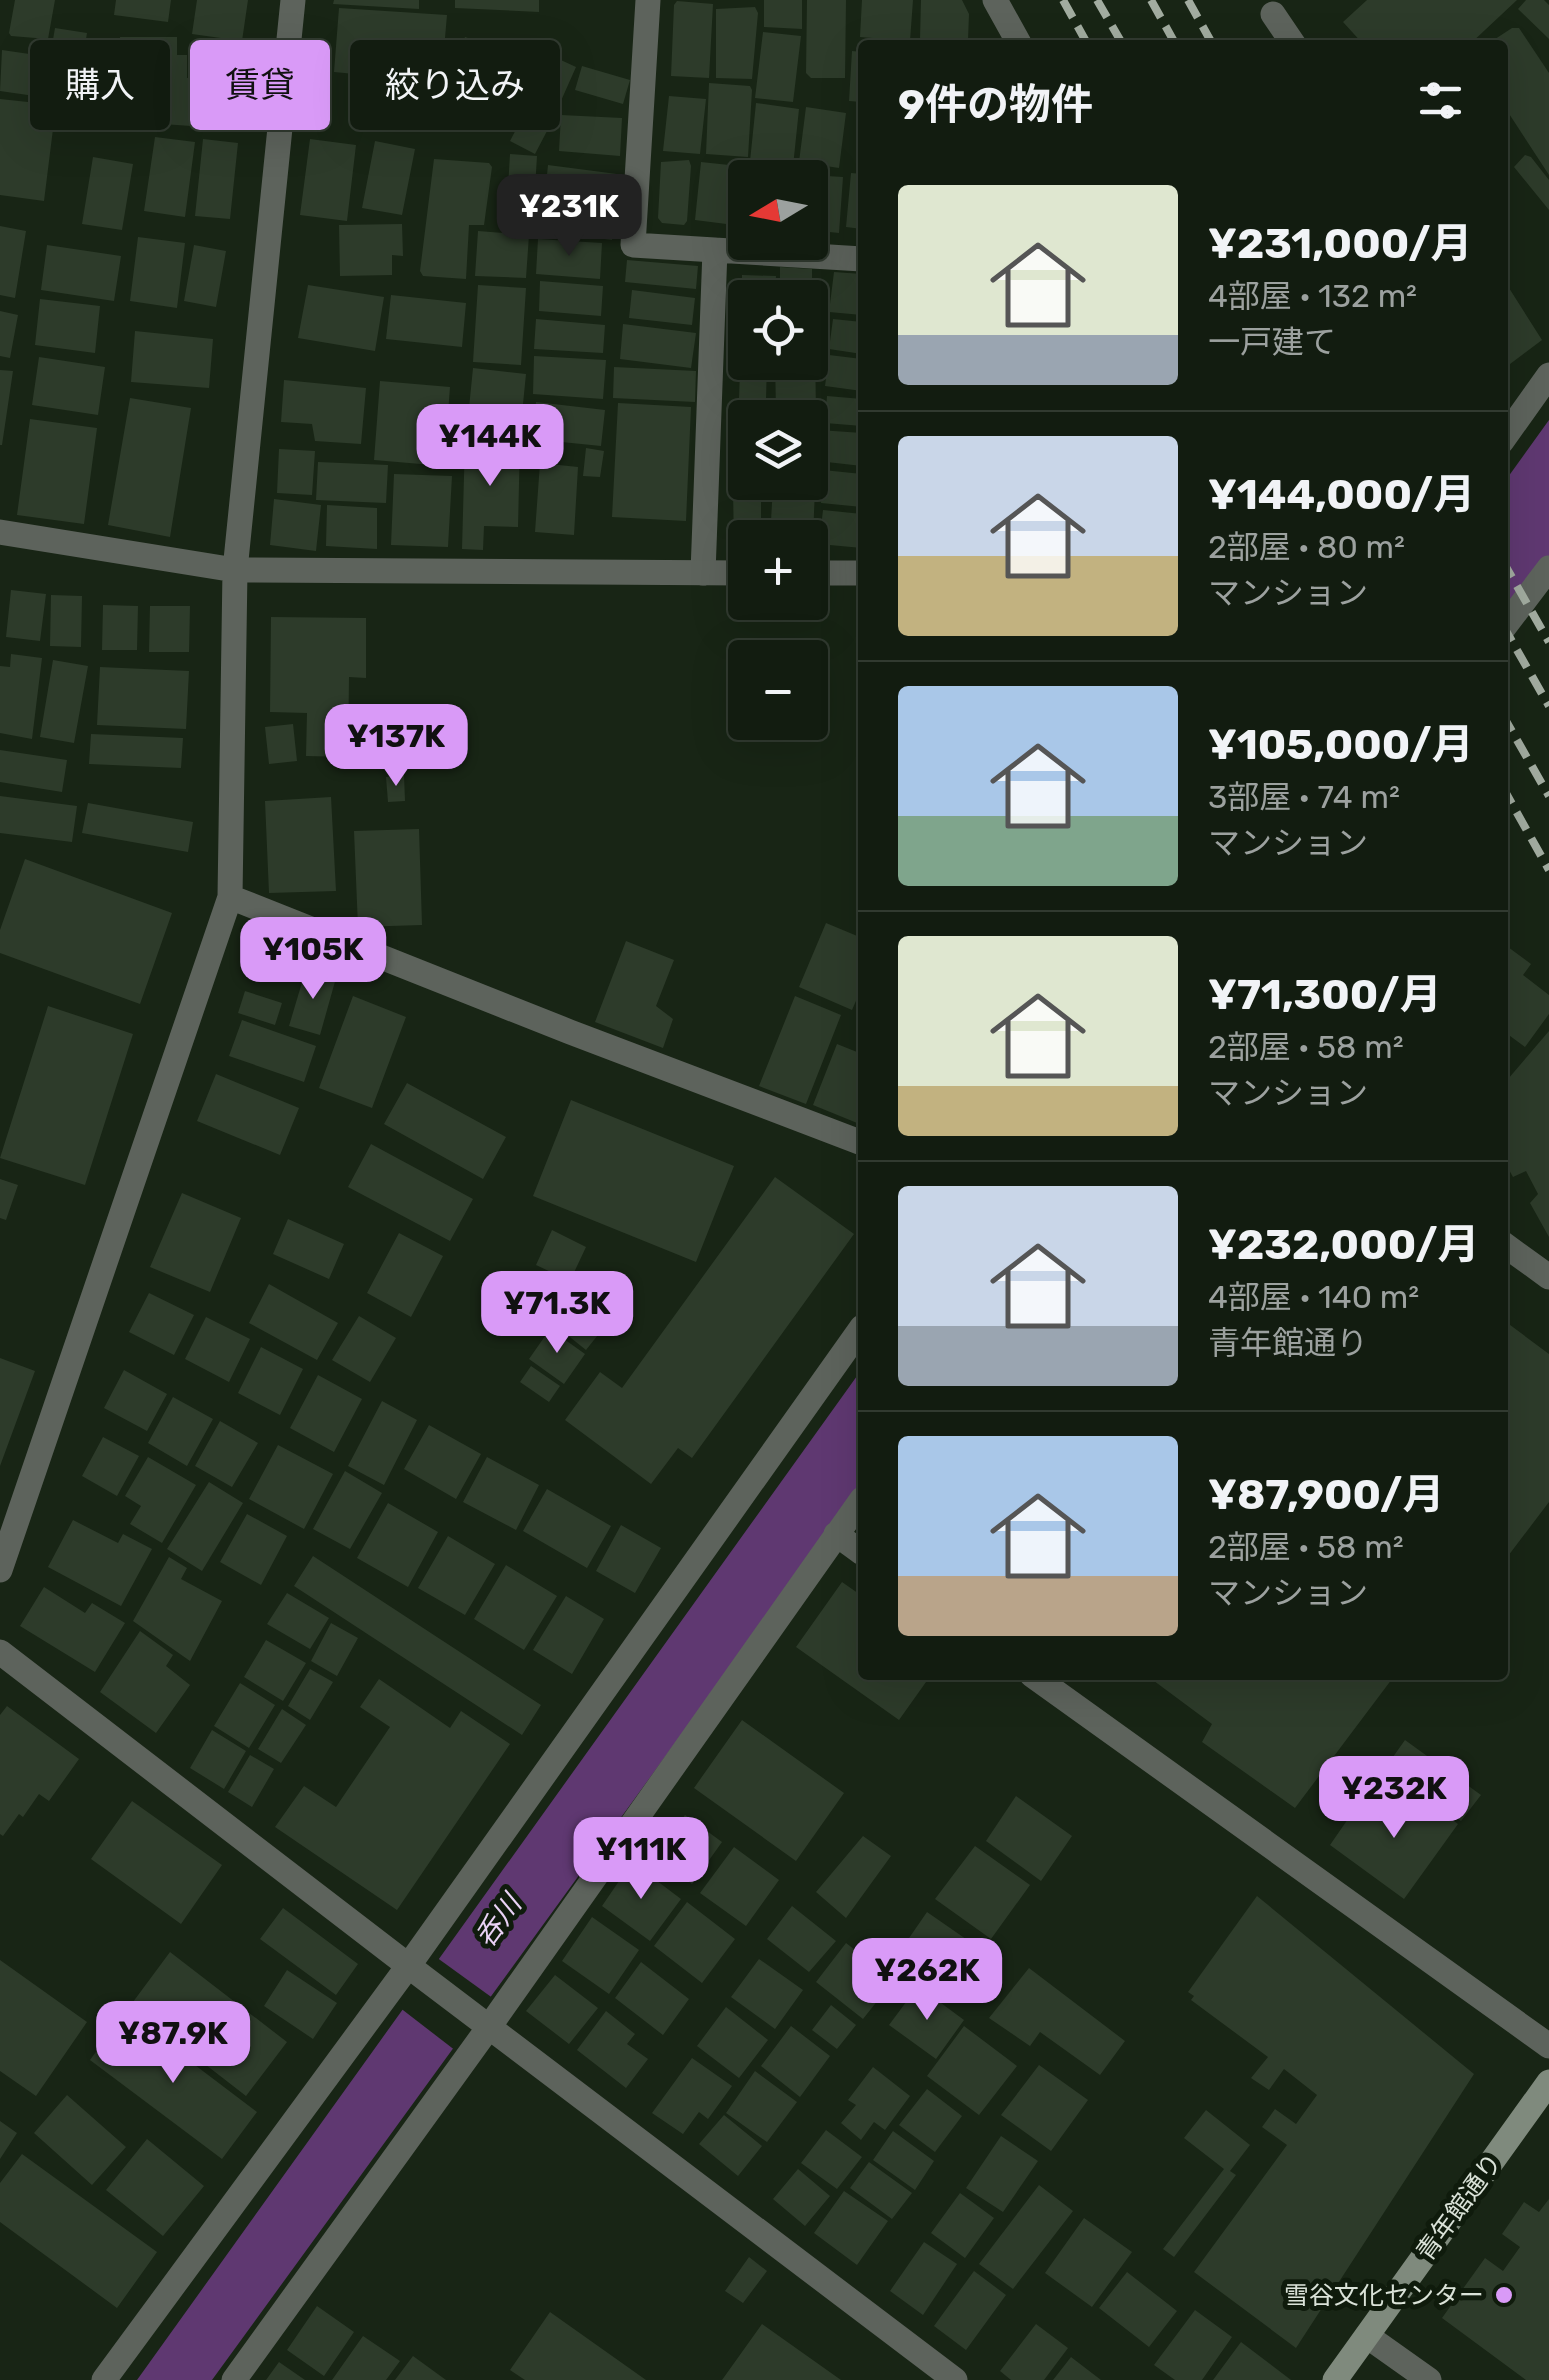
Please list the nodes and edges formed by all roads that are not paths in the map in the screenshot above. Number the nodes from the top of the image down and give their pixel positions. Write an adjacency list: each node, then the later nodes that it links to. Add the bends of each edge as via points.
1 (293, 0): 13 (street)
2 (648, 0): 7 (street, via 634,245)
3 (995, 0): 5 (street)
4 (1273, 14): 6 (street)
5 (1017, 40)
6 (1291, 40)
7 (716, 250): 8 (street); 14 (street)
8 (858, 259)
9 (1549, 376): 10 (street)
10 (1508, 433)
11 (0, 532): 13 (street)
12 (1549, 568): 18 (street)
13 (235, 570): 14 (street); 19 (street)
14 (702, 573): 15 (street)
15 (728, 573)
16 (828, 573): 17 (street)
17 (858, 573)
18 (1508, 622)
19 (230, 896): 20 (street); 27 (street)
20 (858, 1141)
21 (1508, 1247): 22 (street)
22 (1549, 1277)
23 (858, 1333): 30 (street)
24 (858, 1504): 25 (street)
25 (836, 1534): 26 (street); 31 (street)
26 (858, 1550)
27 (0, 1570)
28 (0, 1652): 30 (street)
29 (1039, 1680): 32 (street)
30 (416, 1971): 31 (street); 35 (street)
31 (486, 2024): 36 (street); 37 (street)
32 (1549, 2046)
33 (1549, 2082): 34 (street, 青年館通り)
34 (1367, 2336): 38 (street, 青年館通り); 39 (street)
35 (104, 2380)
36 (234, 2380)
37 (955, 2380)
38 (1335, 2380)
39 (1429, 2380)

